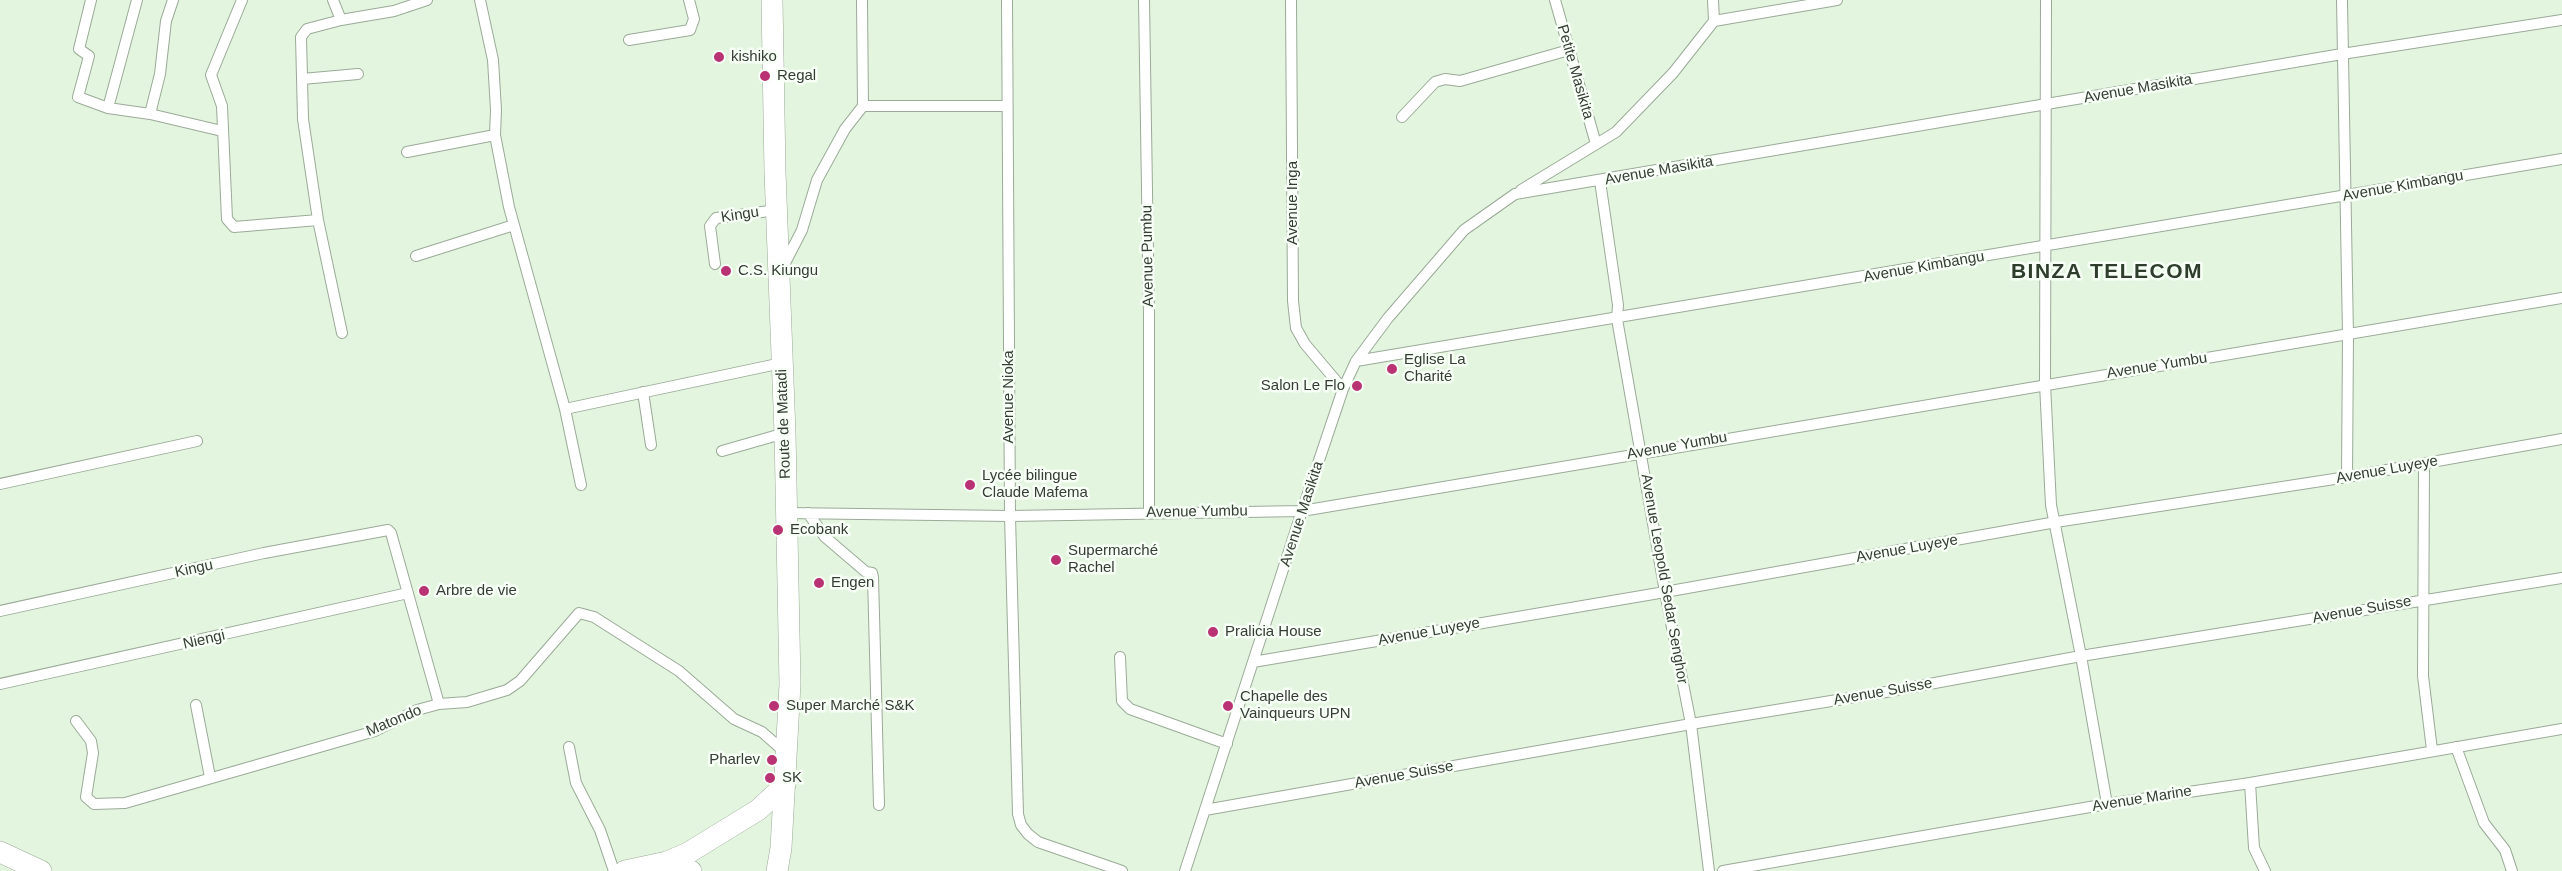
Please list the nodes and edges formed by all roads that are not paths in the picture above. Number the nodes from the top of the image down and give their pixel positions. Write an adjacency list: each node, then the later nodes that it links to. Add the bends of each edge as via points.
1 (92, 0): 30 (street, via 79,49 89,56 78,97)
2 (137, 0): 30 (street)
3 (173, 0): 31 (street)
4 (242, 0): 33 (street, via 211,75 222,106)
5 (333, 0): 19 (street)
6 (427, 0): 19 (street, via 394,11)
7 (480, 0): 34 (street, via 493,60)
8 (689, 0): 22 (street, via 694,19 690,30)
9 (772, 0): 41 (highway, Route de Matadi)
10 (862, 0): 28 (street)
11 (1007, 0): 29 (street, Avenue Nioka)
12 (1144, 0): 71 (street, Avenue Pumbu)
13 (1292, 0): 55 (street, Avenue Inga, via 1296,328)
14 (1555, 0): 23 (street, Petite Masikita)
15 (1713, 0): 21 (street)
16 (1837, 0): 21 (street)
17 (2046, 0): 27 (street)
18 (2342, 0): 24 (street)
19 (341, 20): 26 (street, via 304,32)
20 (2562, 20): 24 (street, Avenue Masikita)
21 (1714, 21): 35 (street, via 1644,106 1616,132)
22 (629, 40)
23 (1569, 50): 32 (street, via 1460,81 1434,82); 35 (street, Petite Masikita)
24 (2342, 54): 27 (street, Avenue Masikita); 40 (street)
25 (358, 74): 26 (street)
26 (302, 79): 42 (street, via 303,119)
27 (2047, 104): 38 (street, Avenue Masikita); 44 (street)
28 (863, 106): 29 (street); 47 (street, via 845,129 817,180 802,230)
29 (1006, 106): 72 (street, Avenue Nioka)
30 (108, 108): 31 (street)
31 (150, 114): 33 (street)
32 (1402, 117)
33 (222, 131): 42 (street, via 229,225 240,228)
34 (495, 135): 36 (street); 43 (street)
35 (1596, 144): 39 (street)
36 (407, 152)
37 (2562, 159): 40 (street, Avenue Kimbangu)
38 (1600, 181): 39 (street, Avenue Masikita); 49 (street, Avenue Leopold Sedar Senghor)
39 (1515, 194): 52 (street, Avenue Masikita, via 1464,230)
40 (2346, 196): 44 (street, Avenue Kimbangu); 51 (street)
41 (777, 210): 46 (street, Kingu, via 712,220); 47 (highway, Route de Matadi)
42 (318, 220): 50 (street)
43 (514, 225): 45 (street); 57 (street)
44 (2046, 246): 49 (street, Avenue Kimbangu); 54 (street)
45 (416, 256)
46 (714, 264)
47 (779, 275): 53 (highway, Route de Matadi)
48 (2562, 298): 51 (street, Avenue Yumbu)
49 (1617, 319): 52 (street, Avenue Kimbangu); 63 (street, Avenue Leopold Sedar Senghor)
50 (342, 333)
51 (2348, 334): 54 (street, Avenue Yumbu); 65 (street)
52 (1356, 361): 55 (street, Avenue Masikita)
53 (782, 363): 56 (street); 58 (highway, Route de Matadi)
54 (2045, 384): 63 (street, Avenue Yumbu); 73 (street, via 2051,505)
55 (1343, 389): 68 (street, Avenue Masikita)
56 (643, 392): 57 (street); 61 (street)
57 (565, 409): 67 (street)
58 (785, 433): 62 (street); 69 (highway, Route de Matadi)
59 (2562, 439): 64 (street, Avenue Luyeye)
60 (197, 441): 66 (street)
61 (651, 445)
62 (722, 451)
63 (1641, 452): 68 (street, Avenue Yumbu); 75 (street, Avenue Leopold Sedar Senghor)
64 (2424, 463): 65 (street, Avenue Luyeye); 77 (street)
65 (2347, 477): 73 (street, Avenue Luyeye)
66 (0, 484)
67 (581, 485)
68 (1302, 511): 71 (street, Avenue Yumbu); 81 (street, Avenue Masikita)
69 (786, 513): 70 (street, Avenue Yumbu); 92 (highway, Route de Matadi, via 790,684)
70 (808, 513): 72 (street, Avenue Yumbu); 97 (street, via 825,537 873,577)
71 (1149, 513): 72 (street, Avenue Yumbu)
72 (1010, 516): 108 (street, Avenue Nioka, via 1021,825 1038,842)
73 (2056, 522): 75 (street, Avenue Luyeye); 79 (street)
74 (2562, 578): 77 (street, Avenue Suisse)
75 (1665, 592): 81 (street, Avenue Luyeye); 86 (street, Avenue Leopold Sedar Senghor)
76 (408, 593): 78 (street, Kingu, via 388,530); 82 (street, Niengi); 83 (street)
77 (2425, 600): 79 (street, Avenue Suisse); 91 (street, via 2423,676)
78 (0, 611)
79 (2081, 656): 86 (street, Avenue Suisse); 96 (street)
80 (1120, 657): 88 (street, via 1122,701 1130,709)
81 (1253, 662): 88 (street, Avenue Masikita)
82 (0, 684)
83 (439, 704): 92 (street, Matondo, via 467,702 507,690 520,681 579,613 594,616 679,671 734,719 762,732); 93 (street, Matondo, via 417,710 375,731)
84 (196, 705): 93 (street)
85 (76, 721): 93 (street, Matondo, via 92,741 86,796 94,804 125,803)
86 (1691, 723): 98 (street, Avenue Suisse); 110 (street, Avenue Leopold Sedar Senghor)
87 (2562, 729): 90 (street, Avenue Marine)
88 (1227, 744): 98 (street, Avenue Masikita)
89 (569, 747): 103 (street, via 576,783 600,830)
90 (2456, 747): 91 (street, Avenue Marine); 113 (street, via 2484,823 2505,850)
91 (2432, 750): 94 (street, Avenue Marine)
92 (787, 754): 95 (highway, Route de Matadi)
93 (210, 777)
94 (2250, 783): 96 (street, Avenue Marine); 112 (street, via 2254,848)
95 (785, 785): 99 (highway, Route de Matadi); 101 (highway, via 758,810 717,837)
96 (2107, 804): 111 (street, Avenue Marine)
97 (879, 805)
98 (1205, 810): 109 (street, Avenue Masikita)
99 (781, 848): 106 (highway, Route de Matadi); 107 (street)
100 (0, 852): 102 (highway)
101 (667, 862): 104 (highway); 105 (highway)
102 (41, 871)
103 (614, 871)
104 (625, 871)
105 (691, 871)
106 (777, 871)
107 (791, 871)
108 (1122, 871)
109 (1185, 871)
110 (1709, 871)
111 (1723, 871)
112 (2265, 871)
113 (2512, 871)

